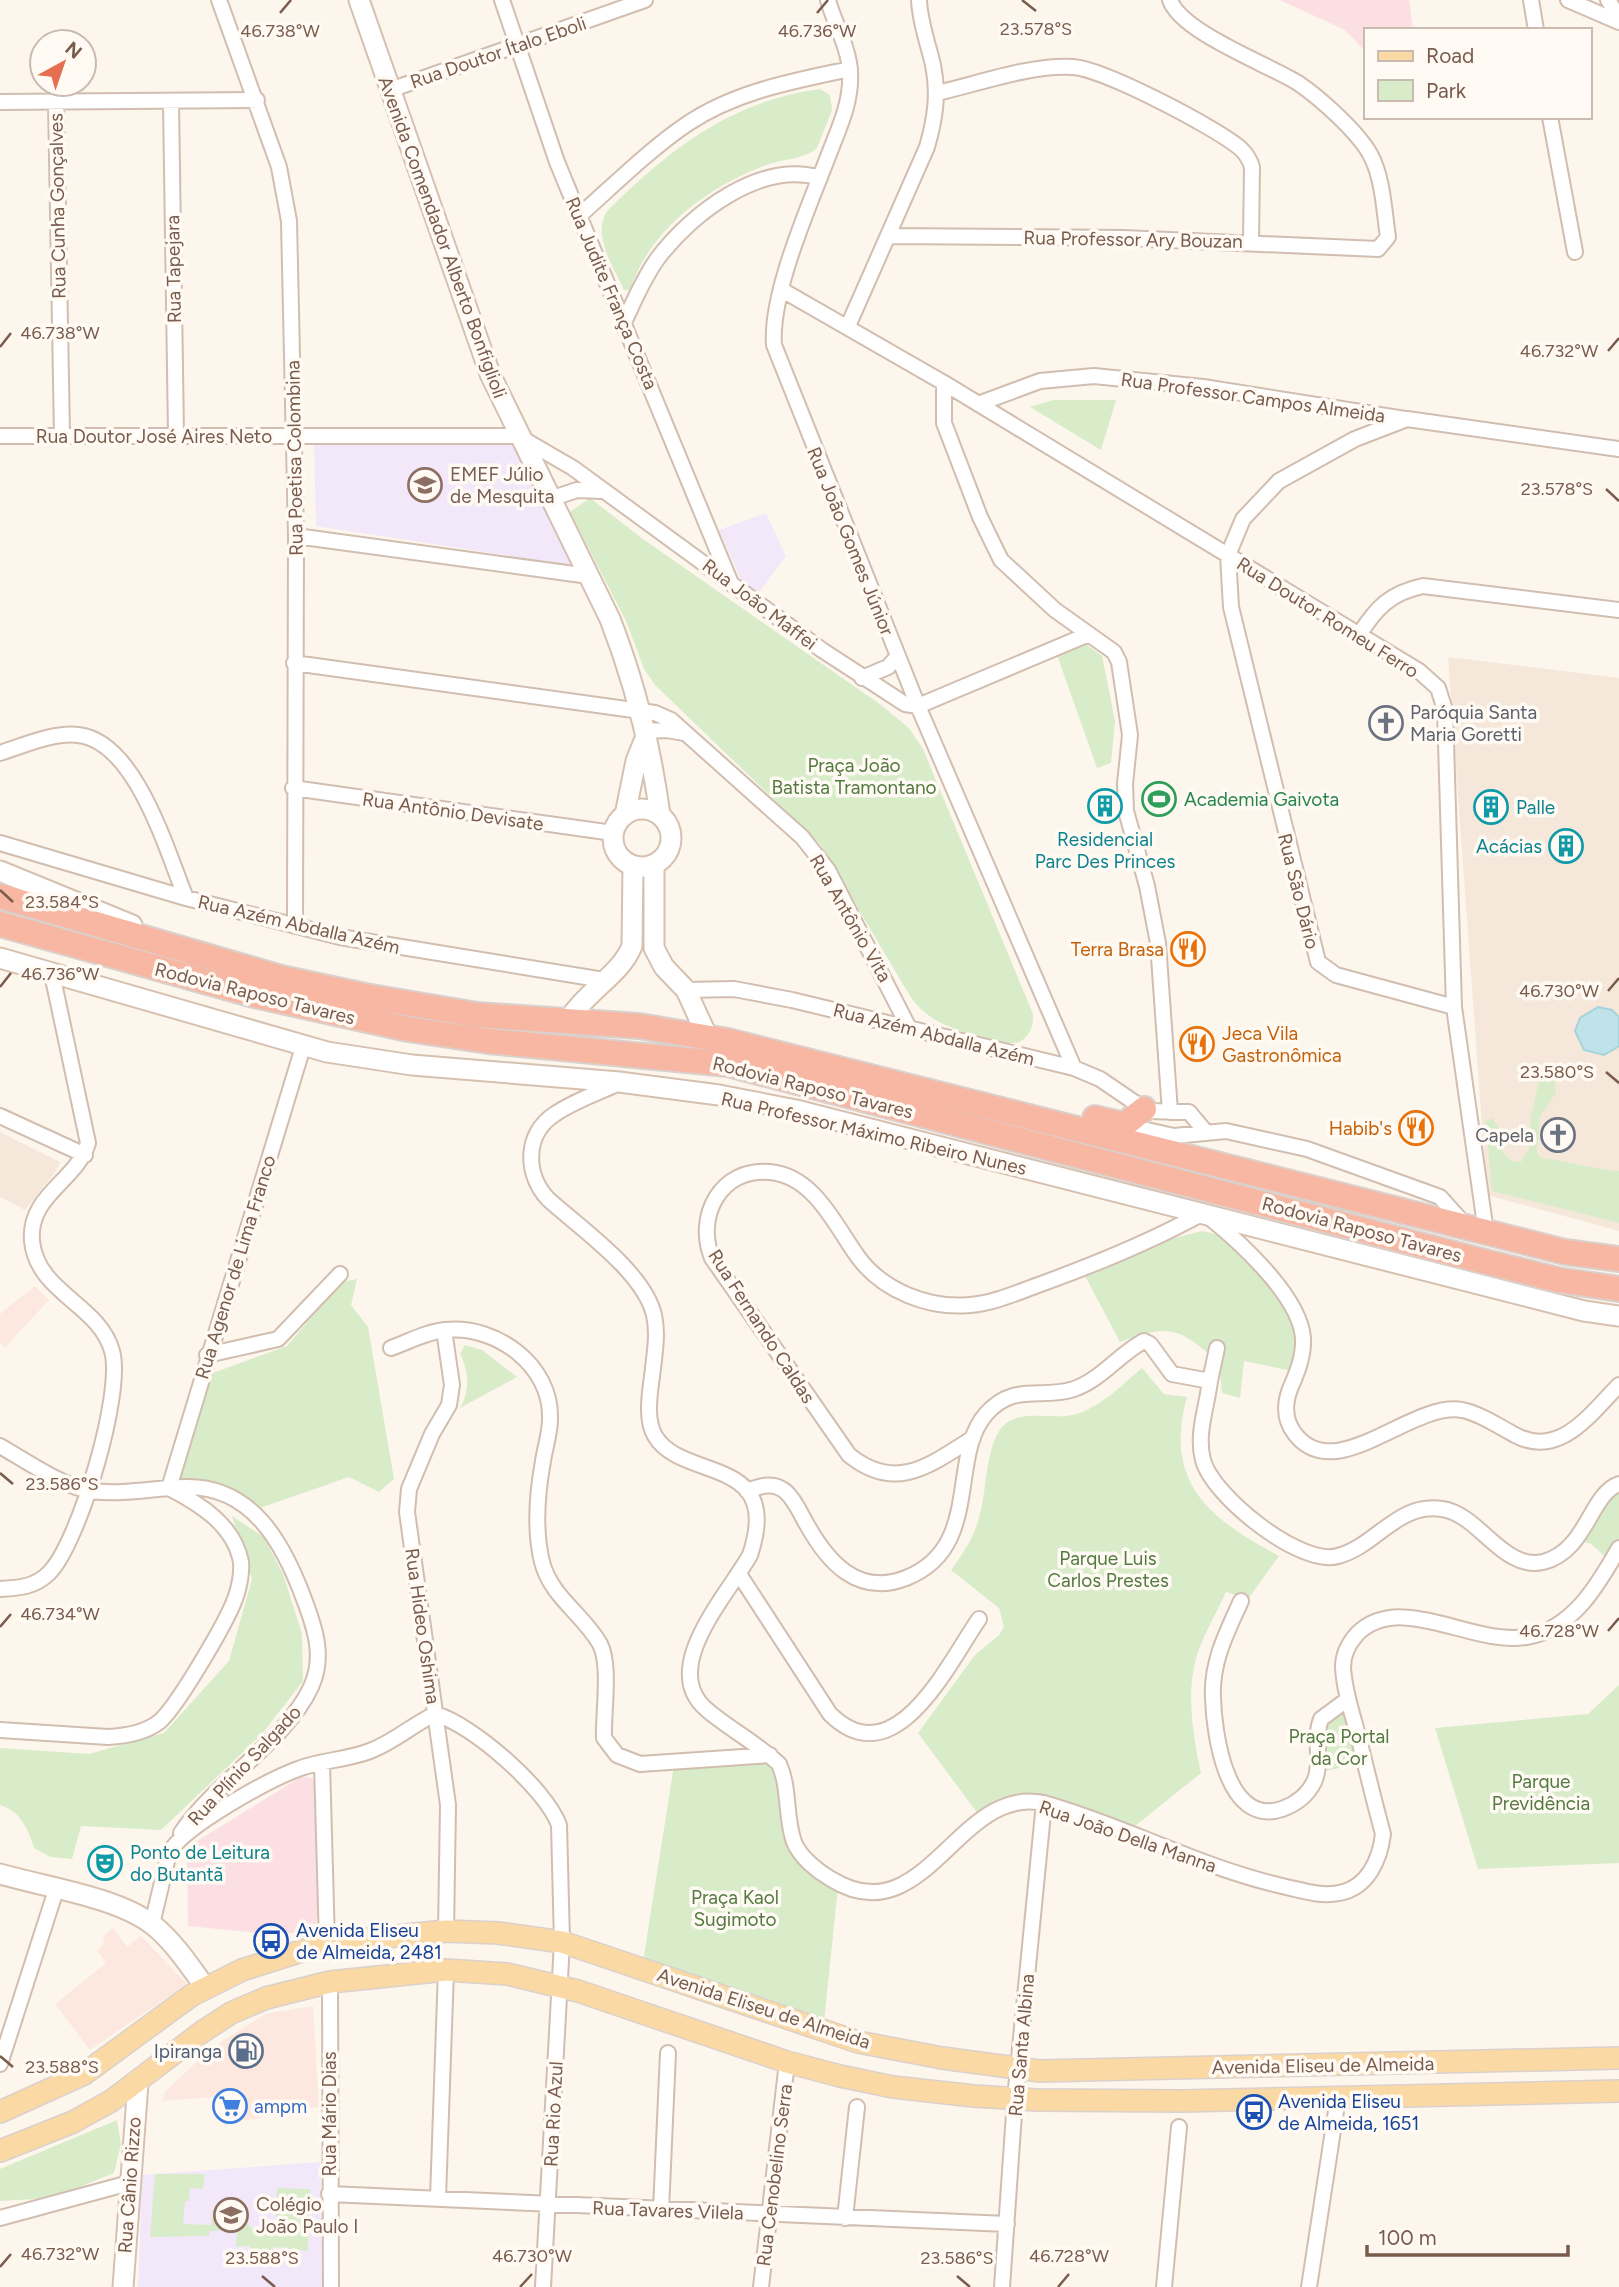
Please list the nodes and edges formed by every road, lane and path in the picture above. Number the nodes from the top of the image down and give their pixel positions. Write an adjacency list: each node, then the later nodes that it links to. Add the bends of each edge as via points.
1 (219, 0): 17 (street, Rua Poetisa Colombina)
2 (359, 0): 15 (main road, Avenida Comendador Alberto Bonfiglioli)
3 (502, 0): 13 (street, Rua Judite França Costa)
4 (645, 0): 13 (street, Rua Doutor Ítalo Eboli)
5 (828, 0): 14 (street, Rua João Gomes Júnior)
6 (919, 0): 16 (street)
7 (1170, 0): 25 (street, Rua Professor Ary Bouzan, via 1193,27 1307,90 1366,146 1377,170 1388,237 1378,249)
8 (1531, 0): 12 (street)
9 (1568, 0): 11 (street)
10 (1608, 0): 11 (street)
11 (1619, 20)
12 (1535, 28)
13 (518, 45): 15 (street, Rua Doutor Ítalo Eboli); 23 (street, Rua Judite França Costa)
14 (850, 69): 22 (street, Rua João Gomes Júnior, via 850,91); 23 (street, via 758,91 689,122)
15 (390, 90): 37 (main road, Avenida Comendador Alberto Bonfiglioli, via 490,374)
16 (937, 93): 24 (street, via 927,147); 25 (street, via 1054,68 1076,67 1110,78 1213,131 1248,156 1252,167)
17 (257, 100): 20 (street); 36 (street, Rua Poetisa Colombina, via 279,167 289,221)
18 (0, 102): 19 (street)
19 (56, 102): 20 (street); 35 (street, Rua Cunha Gonçalves)
20 (171, 102): 33 (street, Rua Tapejara)
21 (1550, 119): 26 (street)
22 (820, 178): 27 (street, Rua João Gomes Júnior); 28 (street, via 777,176 723,200 661,255)
23 (580, 215): 28 (street, Rua Judite França Costa)
24 (888, 236): 25 (street, Rua Professor Ary Bouzan); 29 (street)
25 (1251, 241)
26 (1575, 252)
27 (782, 289): 29 (street, Rua Doutor Romeu Ferro); 48 (street, Rua João Gomes Júnior, via 773,327 780,364)
28 (625, 320): 44 (street, Rua Judite França Costa)
29 (848, 326): 30 (street, Rua Doutor Romeu Ferro)
30 (944, 383): 31 (street, Rua Doutor Romeu Ferro); 46 (street, via 942,416 1001,560)
31 (978, 404): 32 (street, Rua Professor Campos Almeida, via 1040,381 1094,376 1203,387); 42 (street, Rua Doutor Romeu Ferro)
32 (1407, 419): 38 (street, Rua Professor Campos Almeida); 42 (street, via 1355,439 1279,481 1243,519)
33 (176, 435): 35 (street, Rua Doutor José Aires Neto); 36 (street, Rua Doutor José Aires Neto)
34 (0, 436): 35 (street, Rua Doutor José Aires Neto)
35 (62, 436)
36 (294, 436): 37 (street, Rua Doutor José Aires Neto); 41 (street, Rua Poetisa Colombina)
37 (518, 436): 39 (street, Rua João Maffei, via 552,453); 40 (main road, Avenida Comendador Alberto Bonfiglioli)
38 (1619, 449)
39 (607, 492): 40 (street, via 577,490); 44 (street, Rua João Maffei)
40 (550, 499): 43 (main road, Avenida Comendador Alberto Bonfiglioli)
41 (296, 536): 43 (street); 49 (street, Rua Poetisa Colombina)
42 (1228, 555): 47 (street, Rua Doutor Romeu Ferro); 73 (street, Rua São Dário, via 1231,607 1318,962 1336,975)
43 (589, 576): 52 (main road, Avenida Comendador Alberto Bonfiglioli, via 622,650)
44 (731, 582): 50 (street, Rua João Maffei)
45 (1619, 610): 47 (street, via 1423,586 1381,604)
46 (1089, 635): 51 (street); 82 (street, via 1114,652 1119,662 1130,736 1126,811 1158,943)
47 (1359, 635): 73 (street, Rua Doutor Romeu Ferro, via 1419,671 1443,699)
48 (898, 656): 50 (street, via 888,667); 51 (street, Rua João Gomes Júnior)
49 (294, 663): 52 (street, Rua Antônio Vita); 54 (street, Rua Poetisa Colombina)
50 (862, 678): 51 (street, Rua João Maffei, via 893,698)
51 (918, 706): 78 (street, Rua João Gomes Júnior)
52 (643, 728): 55 (main road); 56 (main road, Avenida Comendador Alberto Bonfiglioli); 75 (street, Rua Antônio Vita, via 663,716 802,837 828,870)
53 (0, 753): 63 (street, via 79,735 113,752 147,805)
54 (293, 788): 57 (street, Rua Antônio Devisate); 65 (street, Rua Poetisa Colombina)
55 (625, 815): 56 (main road, via 642,809); 57 (main road)
56 (660, 815): 59 (main road, via 669,827 671,842)
57 (614, 833): 60 (main road, via 617,853)
58 (0, 843): 63 (street, Rua Azém Abdalla Azém)
59 (654, 865): 60 (main road); 72 (main road, via 654,948 664,967)
60 (634, 866): 71 (main road, via 632,946 622,965)
61 (0, 871): 68 (main road)
62 (0, 895): 68 (highway, Rodovia Raposo Tavares)
63 (186, 898): 65 (street, Rua Azém Abdalla Azém)
64 (0, 924): 67 (highway, Rodovia Raposo Tavares)
65 (295, 926): 71 (street, Rua Azém Abdalla Azém, via 394,948)
66 (0, 936): 67 (highway)
67 (70, 944): 91 (highway, Rodovia Raposo Tavares, via 334,1015 408,1029 728,1064 1482,1261)
68 (197, 954): 74 (highway, Rodovia Raposo Tavares, via 365,996 477,1015)
69 (0, 958): 70 (main road, Rua Professor Máximo Ribeiro Nunes)
70 (52, 974): 77 (main road, Rua Professor Máximo Ribeiro Nunes); 86 (street, via 87,1129)
71 (604, 980): 74 (main road)
72 (686, 990): 75 (street, Rua Azém Abdalla Azém, via 734,989); 76 (main road)
73 (1454, 1007): 88 (street, Rua Doutor Romeu Ferro)
74 (569, 1019): 76 (highway, Rodovia Raposo Tavares)
75 (908, 1026): 78 (street, Rua Azém Abdalla Azém)
76 (708, 1038): 80 (highway, Rodovia Raposo Tavares)
77 (303, 1047): 79 (main road, Rua Professor Máximo Ribeiro Nunes, via 412,1065); 96 (street, Rua Agenor de Lima Franco)
78 (1074, 1068): 81 (street, Rua Azém Abdalla Azém, via 1100,1079)
79 (619, 1082): 87 (main road, Rua Professor Máximo Ribeiro Nunes, via 796,1110); 104 (street, via 542,1124 530,1158 532,1172 543,1194 621,1265 646,1295 656,1334 649,1406 654,1436 672,1452 728,1476)
80 (960, 1101): 84 (highway, via 1019,1099); 88 (highway, Rodovia Raposo Tavares)
81 (1144, 1109): 82 (street, Rua Azém Abdalla Azém); 84 (highway)
82 (1170, 1112): 85 (street, Rua Azém Abdalla Azém, via 1189,1112)
83 (0, 1116): 86 (street)
84 (1124, 1125): 85 (street, via 1174,1136)
85 (1205, 1131): 88 (street, via 1226,1131 1307,1149 1426,1190)
86 (85, 1155): 103 (street, via 41,1203 33,1220 32,1239 43,1273 104,1333 112,1349 115,1365 109,1412)
87 (1204, 1215): 92 (main road, Rua Professor Máximo Ribeiro Nunes); 98 (street, via 1255,1257 1295,1314 1303,1342 1286,1413 1296,1436 1318,1451 1340,1452 1424,1417 1454,1410 1474,1414 1526,1440 1558,1440); 99 (street, Rua Fernando Caldas, via 1153,1240 994,1301 948,1305 902,1293 874,1274 819,1201 797,1180 768,1172 749,1173 725,1186 714,1199 705,1226 712,1258 849,1455 871,1470 900,1474 928,1465)
88 (1477, 1230): 89 (highway, Rodovia Raposo Tavares, via 1565,1252)
89 (1619, 1259)
90 (340, 1274): 96 (street, via 278,1339)
91 (1619, 1289)
92 (1619, 1316)
93 (444, 1330): 94 (street); 111 (street, Rua Hideo Oshima, via 453,1385 449,1405 409,1489 407,1512); 113 (street, via 493,1336 515,1350 543,1384 550,1402 550,1421 538,1500 542,1563 557,1594 591,1632 604,1656 604,1738 608,1747 640,1764)
94 (391, 1348)
95 (1217, 1348): 97 (street)
96 (207, 1355): 102 (street, Rua Agenor de Lima Franco)
97 (1210, 1381): 99 (street, via 1172,1374 1144,1341 1082,1385 1004,1399 984,1416); 101 (street, via 1201,1449 1208,1475 1222,1493 1309,1556 1324,1559 1348,1553 1404,1514 1442,1509 1460,1516 1516,1558 1542,1562 1575,1542 1608,1491)
98 (1619, 1385)
99 (972, 1438): 104 (street, via 955,1525 931,1562 891,1582 862,1581 836,1567 781,1488 761,1485)
100 (0, 1446): 103 (street, Rua Plínio Salgado)
101 (1619, 1484)
102 (169, 1488): 103 (street, Rua Plínio Salgado); 112 (street, via 223,1525 241,1563 235,1599 172,1708 158,1723 125,1736); 116 (street, Rua Plínio Salgado, via 214,1490 258,1515 297,1580 314,1625 318,1653 312,1686 300,1706 215,1790)
103 (88, 1490): 107 (street, via 69,1547 49,1574 21,1588)
104 (747, 1492): 106 (street, Rua João Della Manna, via 757,1528)
105 (1619, 1548): 110 (street, Rua João Della Manna, via 1577,1610 1550,1629 1527,1637 1485,1636 1404,1616 1372,1622 1351,1641 1345,1654)
106 (739, 1574): 109 (street, via 830,1714 850,1731 862,1734 888,1730 915,1711); 113 (street, Rua João Della Manna, via 693,1649 687,1670 690,1687 706,1709)
107 (0, 1589)
108 (1241, 1601): 110 (street, via 1219,1650 1212,1696 1220,1760 1243,1799 1255,1807 1278,1810 1305,1795 1316,1774 1321,1719)
109 (979, 1619)
110 (1348, 1699): 115 (street, Rua João Della Manna, via 1382,1834 1374,1868 1341,1893 1317,1894 1264,1882)
111 (435, 1714): 114 (street, via 388,1744); 120 (street, Rua Hideo Oshima, via 448,1805); 121 (street, Rua Rio Azul, via 468,1728 554,1810 562,1846)
112 (0, 1730)
113 (770, 1755): 115 (street, Rua João Della Manna, via 784,1776 794,1841 800,1852 825,1875 863,1893 884,1891 919,1875 998,1807)
114 (322, 1763): 116 (street, via 271,1782); 122 (street)
115 (1044, 1803): 131 (street, Rua Santa Albina)
116 (174, 1843): 119 (street, Rua Plínio Salgado)
117 (0, 1874): 118 (main road)
118 (56, 1890): 119 (main road, via 123,1909); 130 (street)
119 (152, 1924): 125 (main road)
120 (446, 1931): 121 (main road, Avenida Eliseu de Almeida); 122 (main road, Avenida Eliseu de Almeida)
121 (562, 1942): 126 (street, Rua Rio Azul); 131 (main road, Avenida Eliseu de Almeida, via 858,2042)
122 (327, 1943): 125 (main road, Avenida Eliseu de Almeida, via 277,1956)
123 (446, 1970): 124 (main road, Avenida Eliseu de Almeida); 126 (main road, Avenida Eliseu de Almeida, via 506,1974); 142 (street)
124 (330, 1982): 132 (main road, Avenida Eliseu de Almeida, via 266,1998 231,2013); 141 (street, Rua Mário Dias)
125 (205, 1987): 137 (main road, Avenida Eliseu de Almeida, via 84,2074)
126 (559, 1987): 129 (main road, Avenida Eliseu de Almeida); 143 (street, Rua Rio Azul)
127 (668, 2053): 144 (street)
128 (1619, 2057): 131 (main road, Avenida Eliseu de Almeida, via 1040,2071)
129 (787, 2062): 135 (main road, Avenida Eliseu de Almeida, via 893,2087); 145 (street, Rua Cenobelino Serra)
130 (0, 2064)
131 (1018, 2066): 135 (street, Rua Santa Albina)
132 (138, 2083): 139 (main road, Avenida Eliseu de Almeida, via 74,2122); 140 (main road, Rua Cânio Rizzo)
133 (1619, 2091): 134 (main road, Avenida Eliseu de Almeida)
134 (1338, 2098): 135 (main road, Avenida Eliseu de Almeida); 155 (street)
135 (1015, 2099): 148 (street, Rua Santa Albina)
136 (857, 2107): 147 (street)
137 (0, 2112)
138 (1179, 2127): 154 (street)
139 (0, 2151)
140 (129, 2183): 146 (street); 149 (main road, Rua Cânio Rizzo)
141 (329, 2194): 142 (street, Rua Tavares Vilela); 150 (street, Rua Mário Dias)
142 (438, 2198): 143 (street, Rua Tavares Vilela)
143 (548, 2206): 144 (street, Rua Tavares Vilela); 151 (street, Rua Rio Azul)
144 (661, 2210): 145 (street, Rua Tavares Vilela)
145 (768, 2214): 147 (street, Rua Tavares Vilela); 152 (street, Rua Cenobelino Serra)
146 (0, 2218)
147 (845, 2218): 148 (street, Rua Tavares Vilela)
148 (1007, 2224): 153 (street, Rua Santa Albina)
149 (123, 2287)
150 (331, 2287)
151 (543, 2287)
152 (761, 2287)
153 (1002, 2287)
154 (1164, 2287)
155 (1309, 2287)

